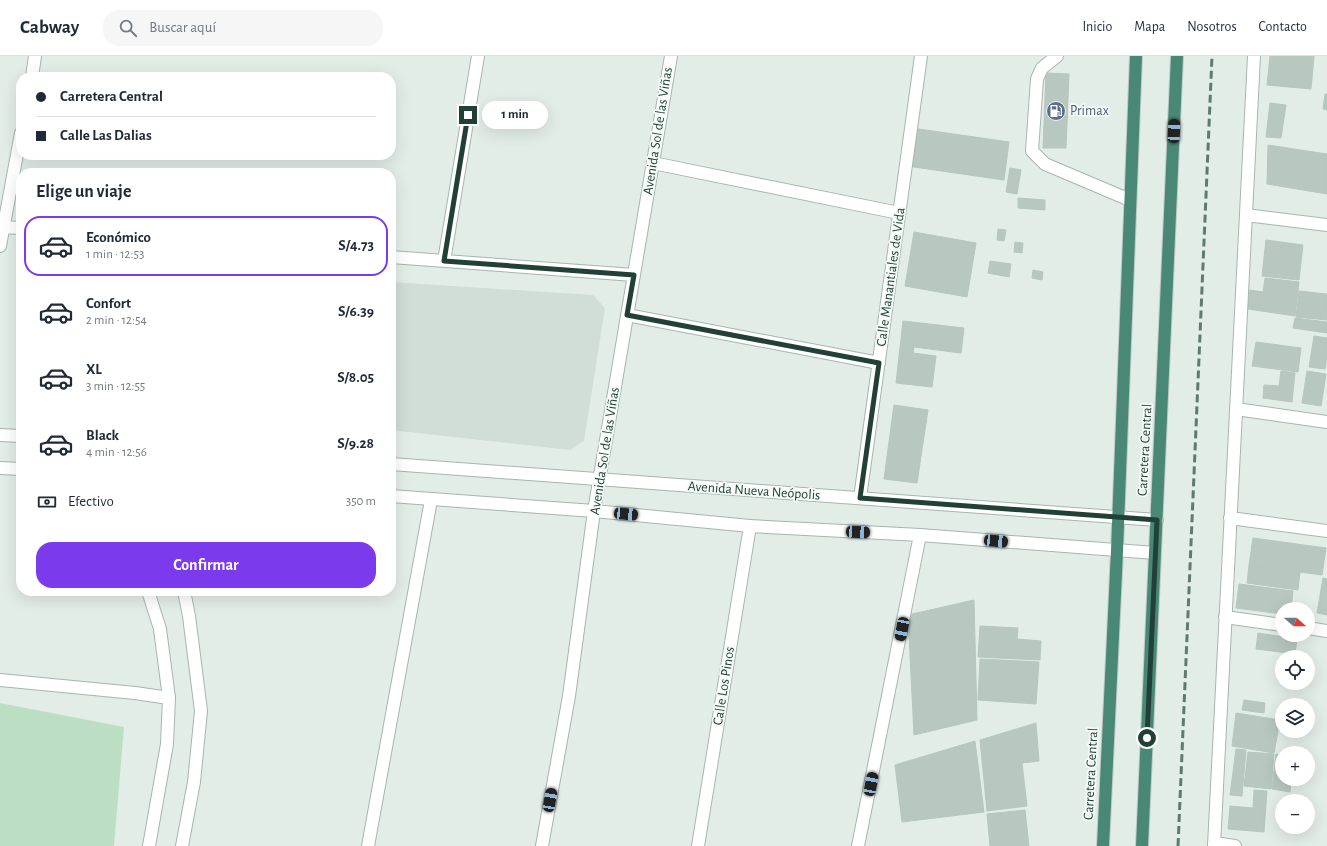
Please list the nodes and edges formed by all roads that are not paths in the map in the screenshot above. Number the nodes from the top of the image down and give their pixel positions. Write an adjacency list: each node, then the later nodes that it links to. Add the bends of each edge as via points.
1 (35, 56): 9 (street)
2 (478, 56): 20 (street)
3 (671, 56): 11 (street, Avenida Sol de las Viñas)
4 (921, 56): 13 (street, Calle Manantiales de Vida)
5 (1057, 56): 12 (street, via 1042,68 1037,79 1032,151 1045,164)
6 (1136, 56): 12 (highway, Carretera Central)
7 (1177, 56): 38 (highway, Carretera Central)
8 (1254, 56): 14 (street)
9 (33, 72)
10 (16, 158): 16 (street)
11 (653, 163): 13 (street); 21 (street, Avenida Sol de las Viñas)
12 (1130, 200): 36 (highway, Carretera Central)
13 (900, 213): 23 (street, Calle Manantiales de Vida)
14 (1246, 215): 15 (street); 24 (street)
15 (1327, 225)
16 (2, 227): 17 (street); 18 (street)
17 (16, 228)
18 (0, 246)
19 (396, 257): 20 (street)
20 (444, 261): 21 (street)
21 (634, 275): 22 (street, Avenida Sol de las Viñas)
22 (627, 315): 23 (street); 31 (street, Avenida Sol de las Viñas)
23 (879, 363): 33 (street, Calle Manantiales de Vida)
24 (1236, 409): 25 (street); 37 (street)
25 (1327, 422)
26 (0, 435): 27 (street)
27 (16, 436)
28 (396, 464): 31 (street, Avenida Nueva Neópolis)
29 (0, 468): 30 (street)
30 (16, 469)
31 (600, 480): 33 (street, Avenida Nueva Neópolis); 35 (street, Avenida Sol de las Viñas)
32 (396, 496): 34 (street)
33 (860, 498): 36 (street, Avenida Nueva Neópolis)
34 (431, 500): 35 (street); 56 (street)
35 (594, 511): 39 (street); 53 (street, Avenida Sol de las Viñas, via 570,696)
36 (1118, 516): 38 (street, Avenida Nueva Neópolis); 42 (highway, Carretera Central)
37 (1230, 518): 40 (street); 46 (street)
38 (1157, 520): 43 (highway, Carretera Central)
39 (750, 526): 41 (street); 57 (street, Calle Los Pinos)
40 (1327, 531)
41 (920, 536): 42 (street); 58 (street)
42 (1117, 551): 43 (street); 59 (highway, Carretera Central)
43 (1155, 553): 60 (highway, Carretera Central)
44 (150, 596): 51 (street, via 160,629)
45 (185, 596): 55 (street, via 201,711 194,782)
46 (1225, 617): 47 (street); 52 (street)
47 (1275, 623)
48 (1315, 629): 49 (street)
49 (1327, 631)
50 (0, 680): 51 (street)
51 (169, 698): 54 (street, via 167,744)
52 (1214, 844): 61 (street)
53 (545, 845)
54 (149, 846)
55 (182, 846)
56 (368, 846)
57 (698, 846)
58 (858, 846)
59 (1103, 846)
60 (1142, 846)
61 (1235, 846)

